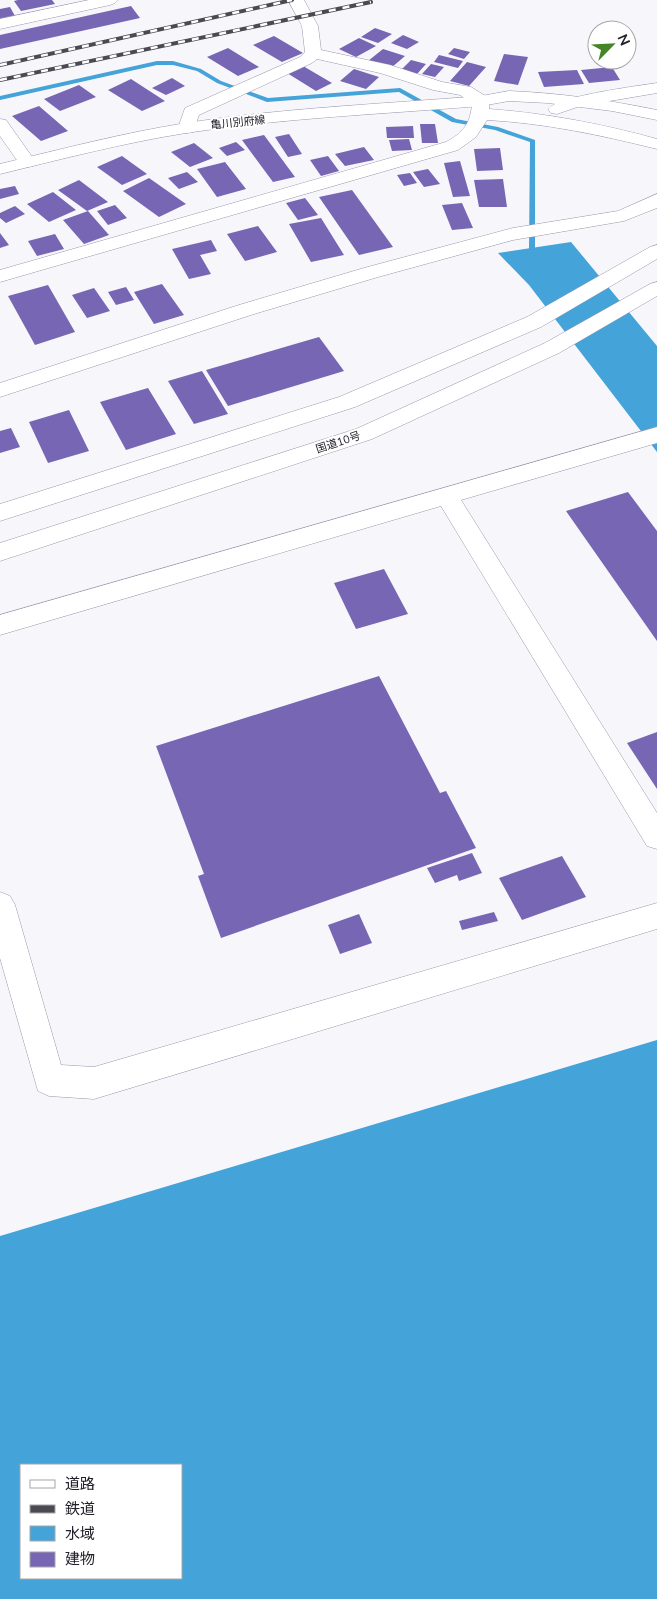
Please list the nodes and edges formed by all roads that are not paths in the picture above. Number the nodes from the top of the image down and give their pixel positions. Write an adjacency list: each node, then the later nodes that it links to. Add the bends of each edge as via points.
1 (110, 0): 3 (main road)
2 (296, 0): 4 (main road, via 310,26)
3 (0, 24)
4 (313, 53): 8 (main road, via 465,91); 11 (main road, via 306,60 191,112)
5 (657, 90): 6 (main road); 10 (main road, via 647,104)
6 (576, 102): 7 (main road); 8 (main road, 亀川別府線, via 509,96); 10 (main road, 亀川別府線)
7 (553, 110): 8 (main road, 亀川別府線, via 507,106); 10 (main road, 亀川別府線)
8 (481, 111): 10 (main road, via 616,133); 11 (main road, 亀川別府線, via 451,103); 16 (main road, via 471,135 452,146)
9 (0, 124): 12 (main road)
10 (654, 127)
11 (188, 128): 12 (main road, 亀川別府線, via 118,140)
12 (28, 162): 13 (main road, 亀川別府線)
13 (0, 168)
14 (657, 200): 18 (main road, via 635,212 613,218 497,237 268,301)
15 (657, 251): 21 (main road, via 534,322 347,402)
16 (0, 276)
17 (657, 288): 22 (main road, 国道10号, via 552,348 364,434)
18 (0, 390)
19 (657, 435): 20 (main road)
20 (446, 495): 23 (main road); 24 (main road)
21 (0, 513)
22 (0, 552)
23 (0, 625)
24 (657, 837)
25 (0, 905): 26 (main road, via 49,1080 94,1083)
26 (657, 916)

